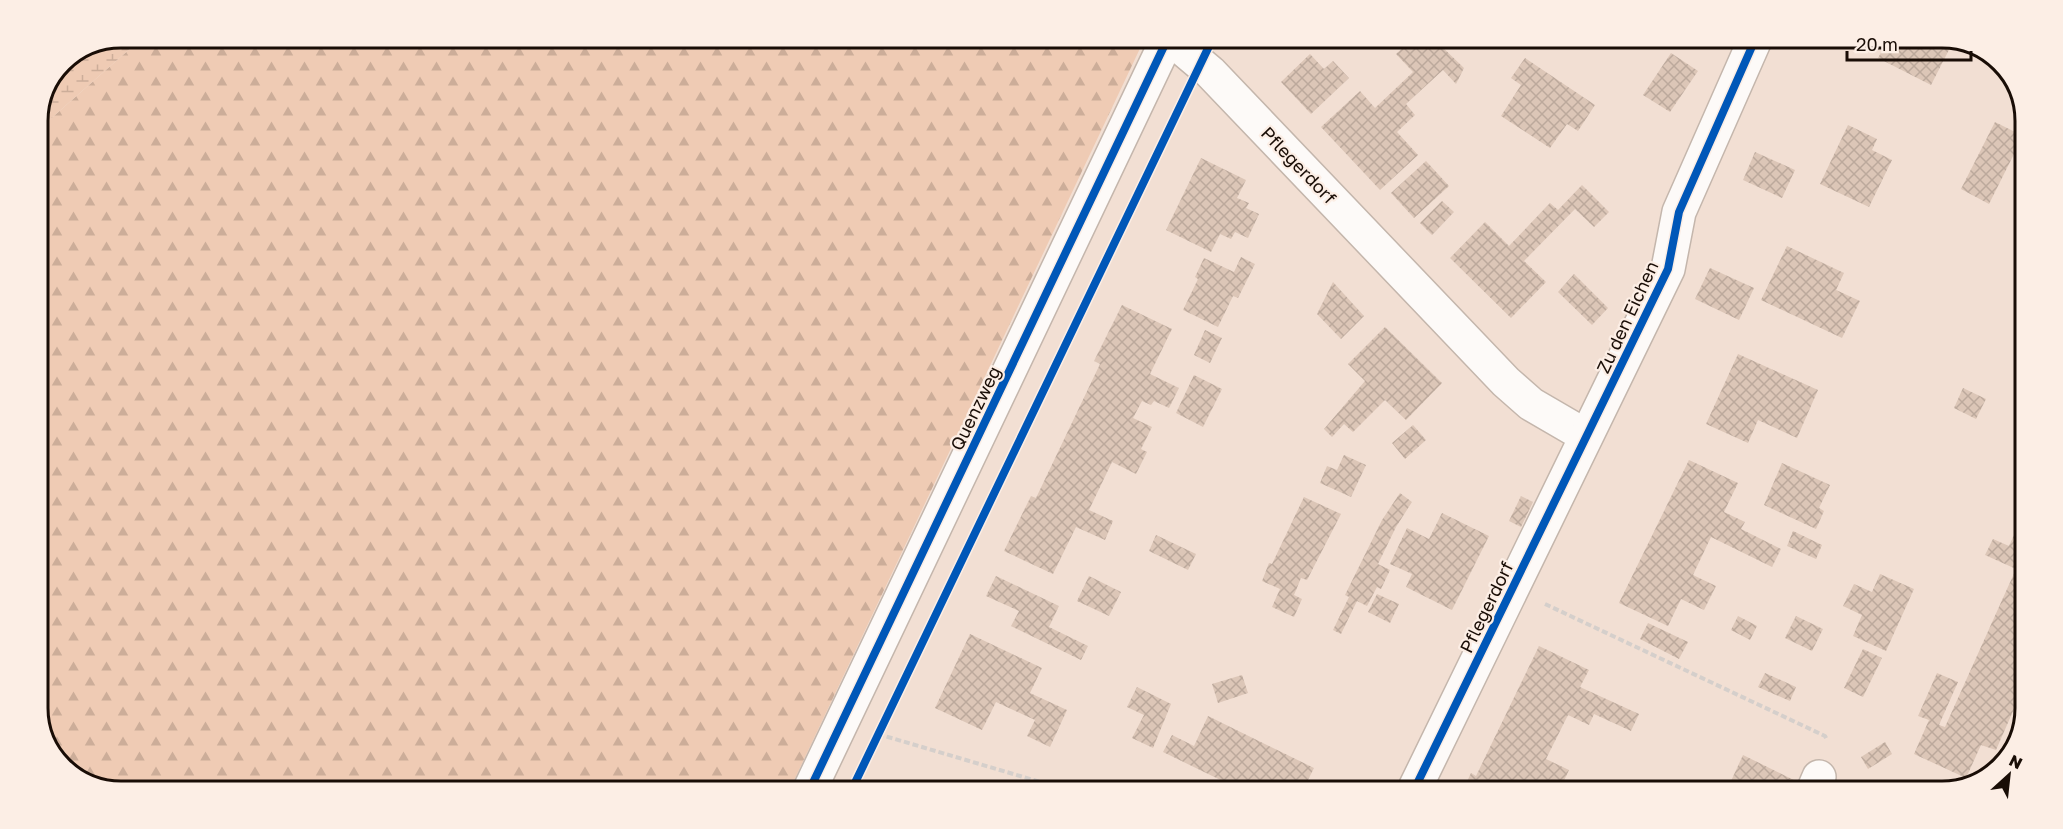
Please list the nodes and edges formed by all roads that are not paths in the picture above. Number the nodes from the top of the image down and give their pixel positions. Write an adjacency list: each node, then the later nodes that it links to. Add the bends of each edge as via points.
1 (1165, 48): 5 (street, Quenzweg)
2 (1179, 48): 4 (street, Pflegerdorf, via 1210,72 1506,382 1531,404)
3 (1751, 48): 4 (street, Zu den Eichen, via 1679,212 1668,269)
4 (1586, 436): 6 (street, Pflegerdorf)
5 (814, 781)
6 (1418, 781)

